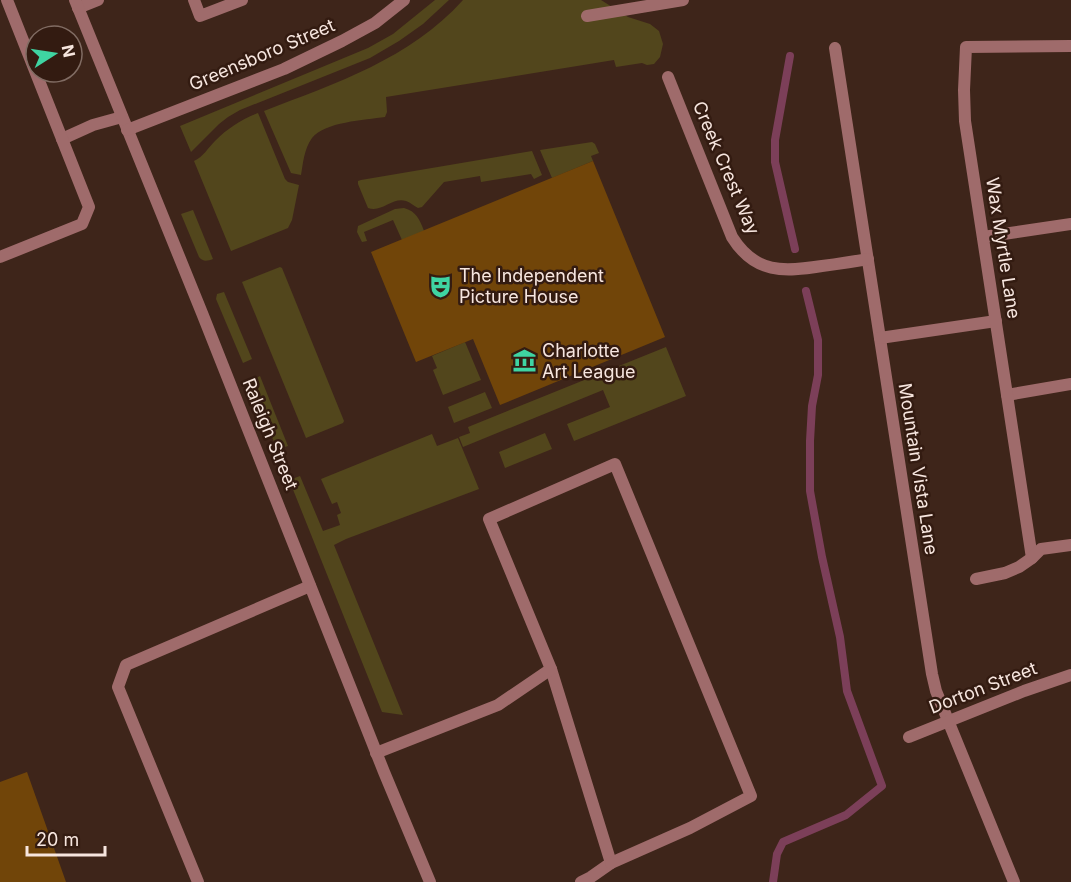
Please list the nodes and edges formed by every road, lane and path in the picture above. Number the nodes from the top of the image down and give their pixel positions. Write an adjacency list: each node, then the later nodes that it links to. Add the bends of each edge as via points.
1 (7, 0): 14 (street)
2 (99, 0): 7 (street)
3 (194, 0): 4 (street, via 200,16)
4 (242, 0)
5 (404, 0): 13 (street, Greensboro Street, via 375,23 304,60)
6 (683, 0): 8 (street)
7 (76, 4): 12 (street, Raleigh Street)
8 (587, 16)
9 (1071, 46): 16 (street, Wax Myrtle Lane, via 966,46 965,121)
10 (835, 48): 18 (street, Mountain Vista Lane)
11 (668, 77): 18 (street, Creek Crest Way, via 732,237 751,259 777,270)
12 (122, 117): 13 (street, Raleigh Street); 14 (street)
13 (127, 130): 26 (street, Raleigh Street)
14 (62, 138): 17 (street, via 88,207 82,224)
15 (1071, 224): 16 (street)
16 (983, 237): 19 (street, Wax Myrtle Lane)
17 (0, 257)
18 (868, 260): 20 (street, Mountain Vista Lane)
19 (996, 321): 20 (street); 22 (street, Wax Myrtle Lane)
20 (880, 338): 29 (street, Mountain Vista Lane, via 932,674)
21 (1071, 384): 22 (street)
22 (1007, 395): 24 (street, Wax Myrtle Lane)
23 (1071, 545): 24 (street, via 1041,549)
24 (1032, 558): 25 (street, via 1005,573)
25 (976, 579)
26 (310, 586): 31 (street, Raleigh Street); 33 (street, via 126,665 118,687)
27 (550, 669): 31 (street, via 498,705); 32 (street); 32 (street, via 489,519 615,464 751,795 690,828)
28 (1071, 675): 29 (street, Dorton Street)
29 (949, 721): 30 (street, Dorton Street); 36 (street, Mountain Vista Lane)
30 (909, 737)
31 (376, 753): 34 (street, Raleigh Street)
32 (611, 863): 35 (street)
33 (198, 882)
34 (430, 882)
35 (581, 882)
36 (1014, 882)

